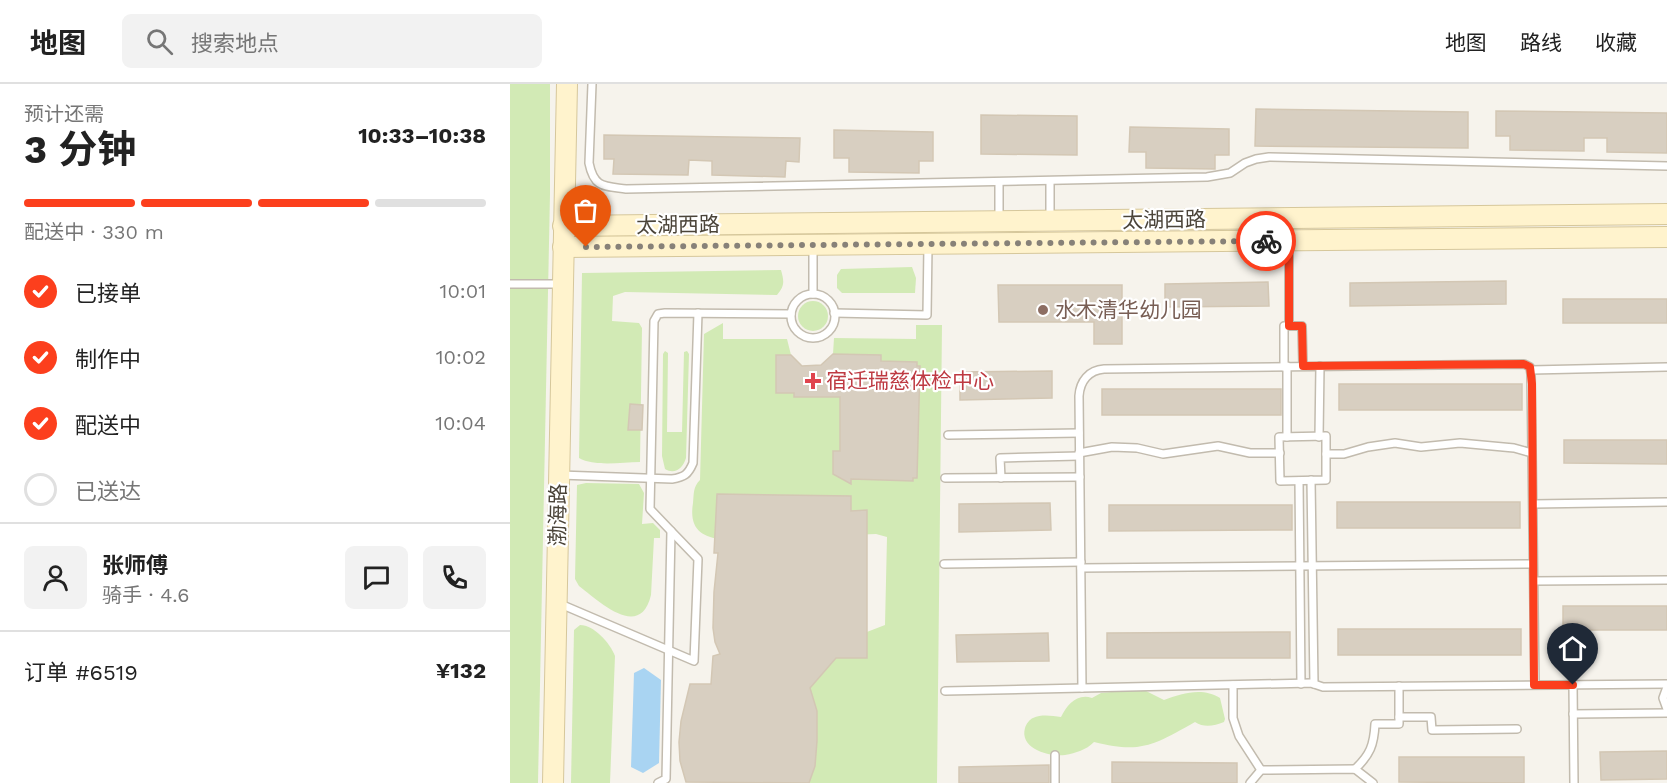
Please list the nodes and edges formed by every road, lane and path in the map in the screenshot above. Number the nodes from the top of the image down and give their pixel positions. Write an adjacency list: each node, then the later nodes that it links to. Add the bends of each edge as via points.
1 (567, 84): 11 (street)
2 (592, 84): 5 (lane, via 589,163 591,176 604,186 626,189)
3 (1667, 166): 4 (lane, via 1269,157 1245,163 1230,173 1207,177)
4 (1050, 181): 5 (lane); 8 (lane)
5 (999, 182): 10 (lane)
6 (1667, 214): 7 (street, 太湖西路)
7 (1289, 218): 8 (street, 太湖西路); 13 (lane)
8 (1050, 221): 10 (street, 太湖西路)
9 (928, 222): 10 (street, 太湖西路); 11 (street, 太湖西路); 14 (lane)
10 (999, 222)
11 (563, 226): 16 (street)
12 (1667, 237): 13 (street, 太湖西路)
13 (1289, 241): 14 (street, 太湖西路); 23 (lane)
14 (928, 244): 15 (street, 太湖西路); 21 (lane, via 927,315)
15 (813, 246): 16 (street, 太湖西路); 19 (lane)
16 (563, 247): 18 (street, 渤海路)
17 (510, 284): 18 (lane)
18 (562, 284): 37 (street, 渤海路)
19 (813, 294): 21 (lane, via 828,300); 22 (lane, via 796,301)
20 (698, 313): 22 (lane); 39 (lane, via 693,463 689,473 682,477); 39 (lane, via 658,314 654,321)
21 (834, 313): 22 (lane, via 827,332 813,337 799,333)
22 (791, 314)
23 (1289, 326): 24 (lane, via 1302,326); 26 (lane, via 1284,326)
24 (1303, 366): 25 (lane); 26 (lane)
25 (1320, 366): 28 (lane, via 1524,364); 31 (lane)
26 (1286, 367): 29 (lane, via 1096,369 1079,389); 32 (lane)
27 (1666, 367): 28 (lane)
28 (1530, 370): 34 (lane)
29 (1079, 433): 30 (lane); 35 (lane)
30 (948, 435)
31 (1319, 436): 32 (lane); 36 (lane, via 1326,436)
32 (1287, 437): 33 (lane, via 1280,437)
33 (1280, 453): 35 (lane, via 1250,453 1218,446 1164,454 1112,447); 43 (lane, via 1280,481)
34 (1532, 453): 36 (lane, via 1460,443 1421,447 1395,443); 45 (lane)
35 (1079, 454): 38 (lane); 41 (lane, via 1000,458)
36 (1326, 454): 42 (lane, via 1326,480)
37 (559, 475): 39 (lane); 54 (street, 渤海路)
38 (1080, 477): 41 (lane); 49 (lane)
39 (651, 478): 46 (lane, via 650,509)
40 (945, 478): 41 (lane)
41 (1001, 478)
42 (1311, 480): 43 (lane); 51 (lane)
43 (1299, 481): 50 (lane)
44 (1667, 502): 45 (lane)
45 (1533, 504): 48 (lane)
46 (671, 531): 55 (lane); 55 (lane, via 698,560 694,661)
47 (944, 564): 49 (lane)
48 (1533, 564): 51 (lane); 53 (lane)
49 (1081, 565): 50 (lane); 63 (lane)
50 (1299, 566): 51 (lane); 56 (lane)
51 (1312, 566): 57 (lane)
52 (1667, 580): 53 (lane)
53 (1534, 581): 59 (lane)
54 (556, 603): 55 (lane); 72 (street, 渤海路)
55 (668, 650): 73 (lane, via 666,779)
56 (1301, 684): 57 (lane); 58 (lane)
57 (1314, 684): 61 (lane)
58 (1233, 685): 63 (lane); 71 (lane, via 1233,718 1239,736)
59 (1534, 685): 60 (lane); 61 (lane)
60 (1573, 685): 62 (lane); 66 (lane)
61 (1399, 686): 67 (lane)
62 (1667, 686): 65 (lane, via 1662,698)
63 (1082, 688): 64 (lane)
64 (945, 691)
65 (1667, 711): 66 (lane)
66 (1573, 714): 77 (lane)
67 (1399, 717): 68 (lane, via 1431,717 1432,730); 70 (lane, via 1399,724 1375,724 1371,751)
68 (1517, 729)
69 (1055, 755): 74 (lane)
70 (1355, 769): 71 (lane); 76 (lane)
71 (1261, 770): 75 (lane)
72 (553, 783)
73 (658, 783)
74 (1055, 783)
75 (1250, 783)
76 (1373, 783)
77 (1574, 783)

